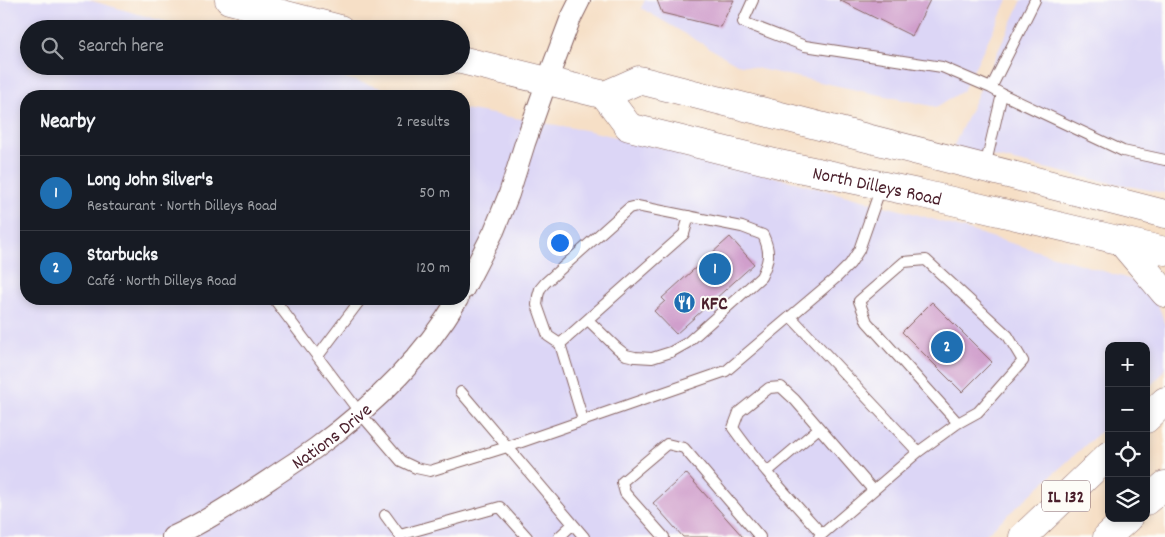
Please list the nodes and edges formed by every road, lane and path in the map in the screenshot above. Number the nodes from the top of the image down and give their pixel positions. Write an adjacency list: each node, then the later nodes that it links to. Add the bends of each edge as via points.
1 (229, 0): 5 (street)
2 (580, 0): 7 (street)
3 (753, 0): 8 (lane, via 742,22 805,46 942,67)
4 (1035, 0): 8 (lane)
5 (306, 20)
6 (470, 62): 7 (street)
7 (547, 81): 10 (street); 18 (street, via 510,194)
8 (991, 88): 9 (lane)
9 (1002, 94): 11 (lane, via 1123,151); 12 (lane)
10 (605, 95): 12 (street, via 639,80); 13 (street, North Dilleys Road, via 629,127)
11 (1165, 160)
12 (985, 168): 14 (street)
13 (881, 186): 16 (street, North Dilleys Road); 23 (lane, via 859,250 850,264)
14 (1165, 214)
15 (689, 216): 24 (lane, via 684,234); 24 (lane, via 742,227 763,235 769,254 761,277 687,343 652,358 626,354); 25 (lane, via 637,206 629,208 545,283 540,288 537,304 548,336)
16 (1120, 240): 17 (street, North Dilleys Road); 19 (street)
17 (1165, 252)
18 (470, 278)
19 (1165, 292)
20 (279, 305): 26 (lane)
21 (356, 305): 26 (lane)
22 (454, 305): 29 (street, Nations Drive, via 405,370)
23 (792, 317): 31 (lane, via 726,372); 35 (lane)
24 (588, 320): 25 (lane)
25 (560, 344): 31 (lane)
26 (318, 356): 29 (lane)
27 (461, 392): 34 (lane)
28 (1165, 402): 30 (street)
29 (360, 413): 34 (lane, via 402,461 416,468 430,471); 46 (street, Nations Drive, via 318,447 227,508)
30 (1150, 415)
31 (583, 420): 34 (lane)
32 (958, 423): 32 (lane, via 978,412 1023,361 1008,336 926,260 904,262 859,301 867,322); 35 (lane)
33 (819, 428): 37 (lane); 37 (lane, via 781,387 769,388 739,412 733,428); 39 (lane)
34 (506, 447): 43 (lane)
35 (918, 452): 39 (lane)
36 (1105, 459): 52 (street, IL 132)
37 (767, 472): 45 (lane)
38 (1165, 485): 40 (street)
39 (873, 490): 45 (lane)
40 (1150, 498)
41 (385, 515): 44 (lane)
42 (1124, 522): 53 (street)
43 (574, 524): 48 (lane); 49 (lane)
44 (400, 536): 47 (lane, via 500,507)
45 (821, 536)
46 (172, 537)
47 (527, 537)
48 (559, 537)
49 (584, 537)
50 (664, 537): 51 (lane, via 625,493 622,482 667,444 684,448)
51 (760, 537)
52 (1023, 537)
53 (1107, 537)

